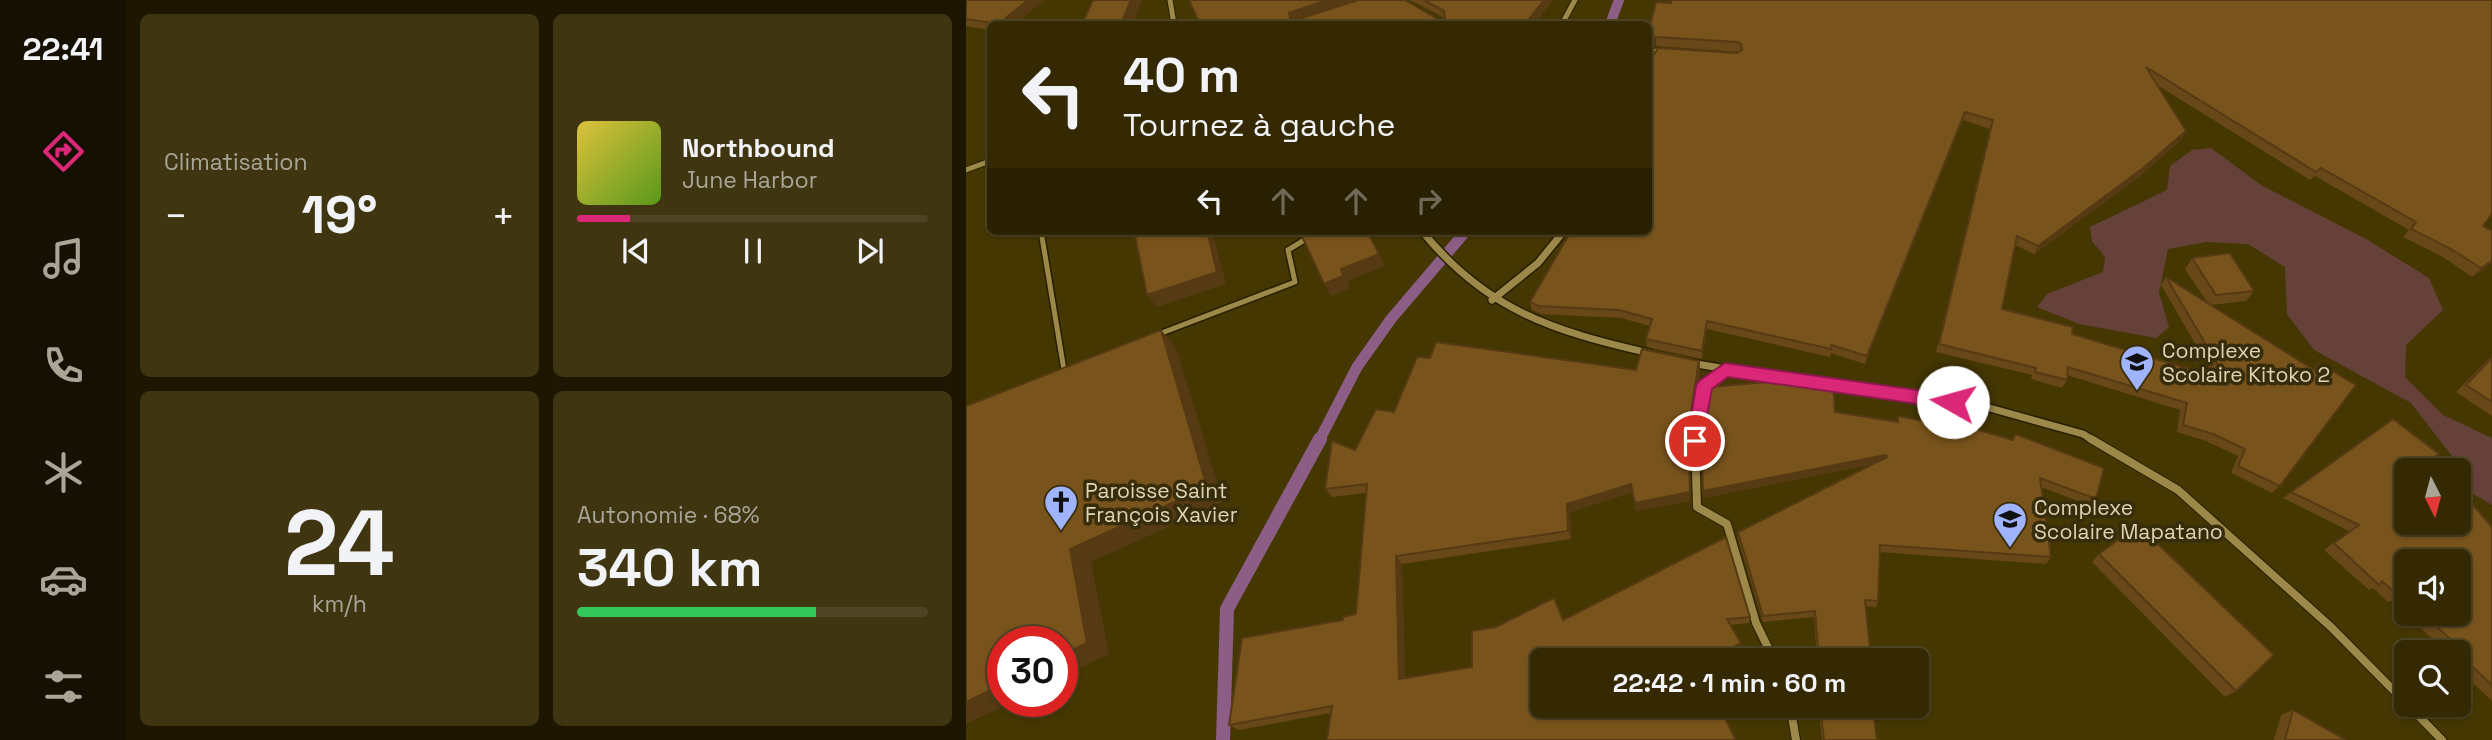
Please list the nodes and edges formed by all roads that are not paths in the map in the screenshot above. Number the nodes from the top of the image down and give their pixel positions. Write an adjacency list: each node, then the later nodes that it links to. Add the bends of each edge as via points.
1 (1170, 0): 3 (street)
2 (1576, 0): 4 (street)
3 (1174, 21)
4 (1564, 21)
5 (1669, 52): 6 (street, via 1656,51)
6 (1652, 58)
7 (987, 162): 8 (street)
8 (966, 170)
9 (1042, 235): 18 (lane)
10 (1312, 235): 14 (lane, via 1287,250 1295,282)
11 (1426, 235): 13 (street)
12 (1561, 235): 13 (street, via 1538,263)
13 (1492, 300): 15 (street, via 1590,341)
14 (1154, 336)
15 (1657, 355)
16 (1684, 361): 19 (street)
17 (1076, 365): 18 (lane)
18 (1063, 370): 20 (lane)
19 (1725, 370): 21 (street, via 1704,386 1695,441 1697,507 1727,524 1756,623); 22 (street, via 1979,405 2083,434 2178,490 2331,627)
20 (1051, 374)
21 (1768, 648)
22 (2394, 691)
23 (2420, 717): 26 (street)
24 (1792, 718): 25 (street)
25 (1796, 740)
26 (2442, 740)

